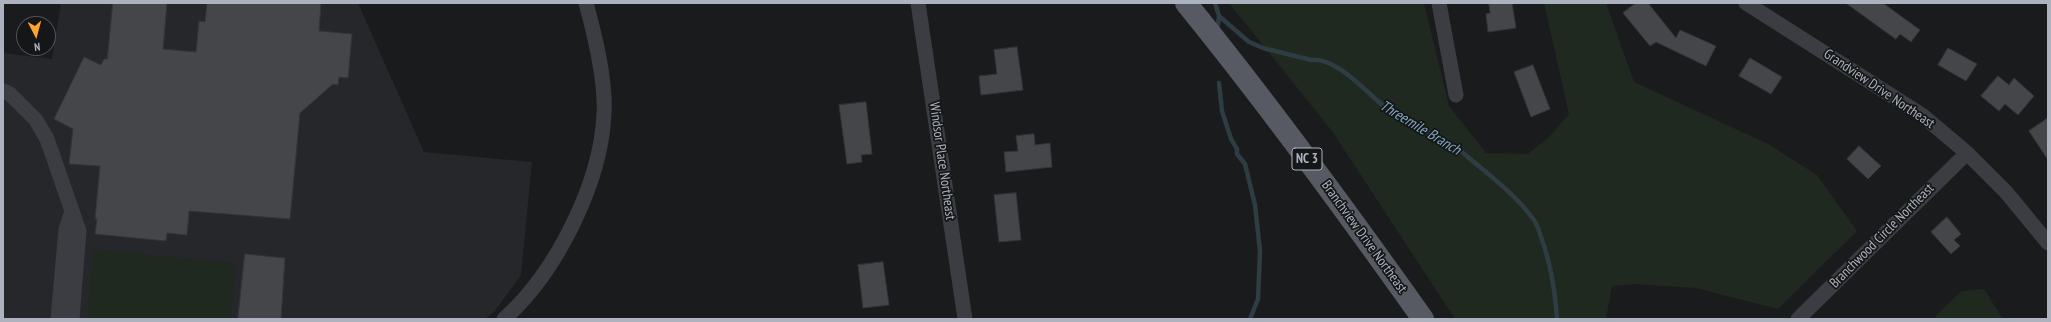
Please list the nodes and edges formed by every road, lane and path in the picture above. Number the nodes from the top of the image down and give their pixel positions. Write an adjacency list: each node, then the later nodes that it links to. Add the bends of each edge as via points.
1 (586, 3): 13 (street, via 599,55 604,112 592,176 580,210 550,266 516,309)
2 (918, 3): 14 (street, Windsor Place Northeast)
3 (1186, 3): 15 (main road, Branchview Drive Northeast / NC 3, via 1345,209)
4 (1440, 3): 7 (street)
5 (1746, 3): 8 (street, Grandview Drive Northeast, via 1922,115)
6 (3, 91): 9 (street, via 10,94 32,115 47,139)
7 (1456, 95)
8 (1967, 153): 10 (street, Grandview Drive Northeast, via 2006,192); 16 (street, Branchwood Circle Northeast)
9 (72, 210): 11 (street, via 66,229); 12 (street, via 80,231)
10 (2048, 243)
11 (58, 319)
12 (72, 319)
13 (504, 319)
14 (965, 319)
15 (1423, 319)
16 (1798, 319)

